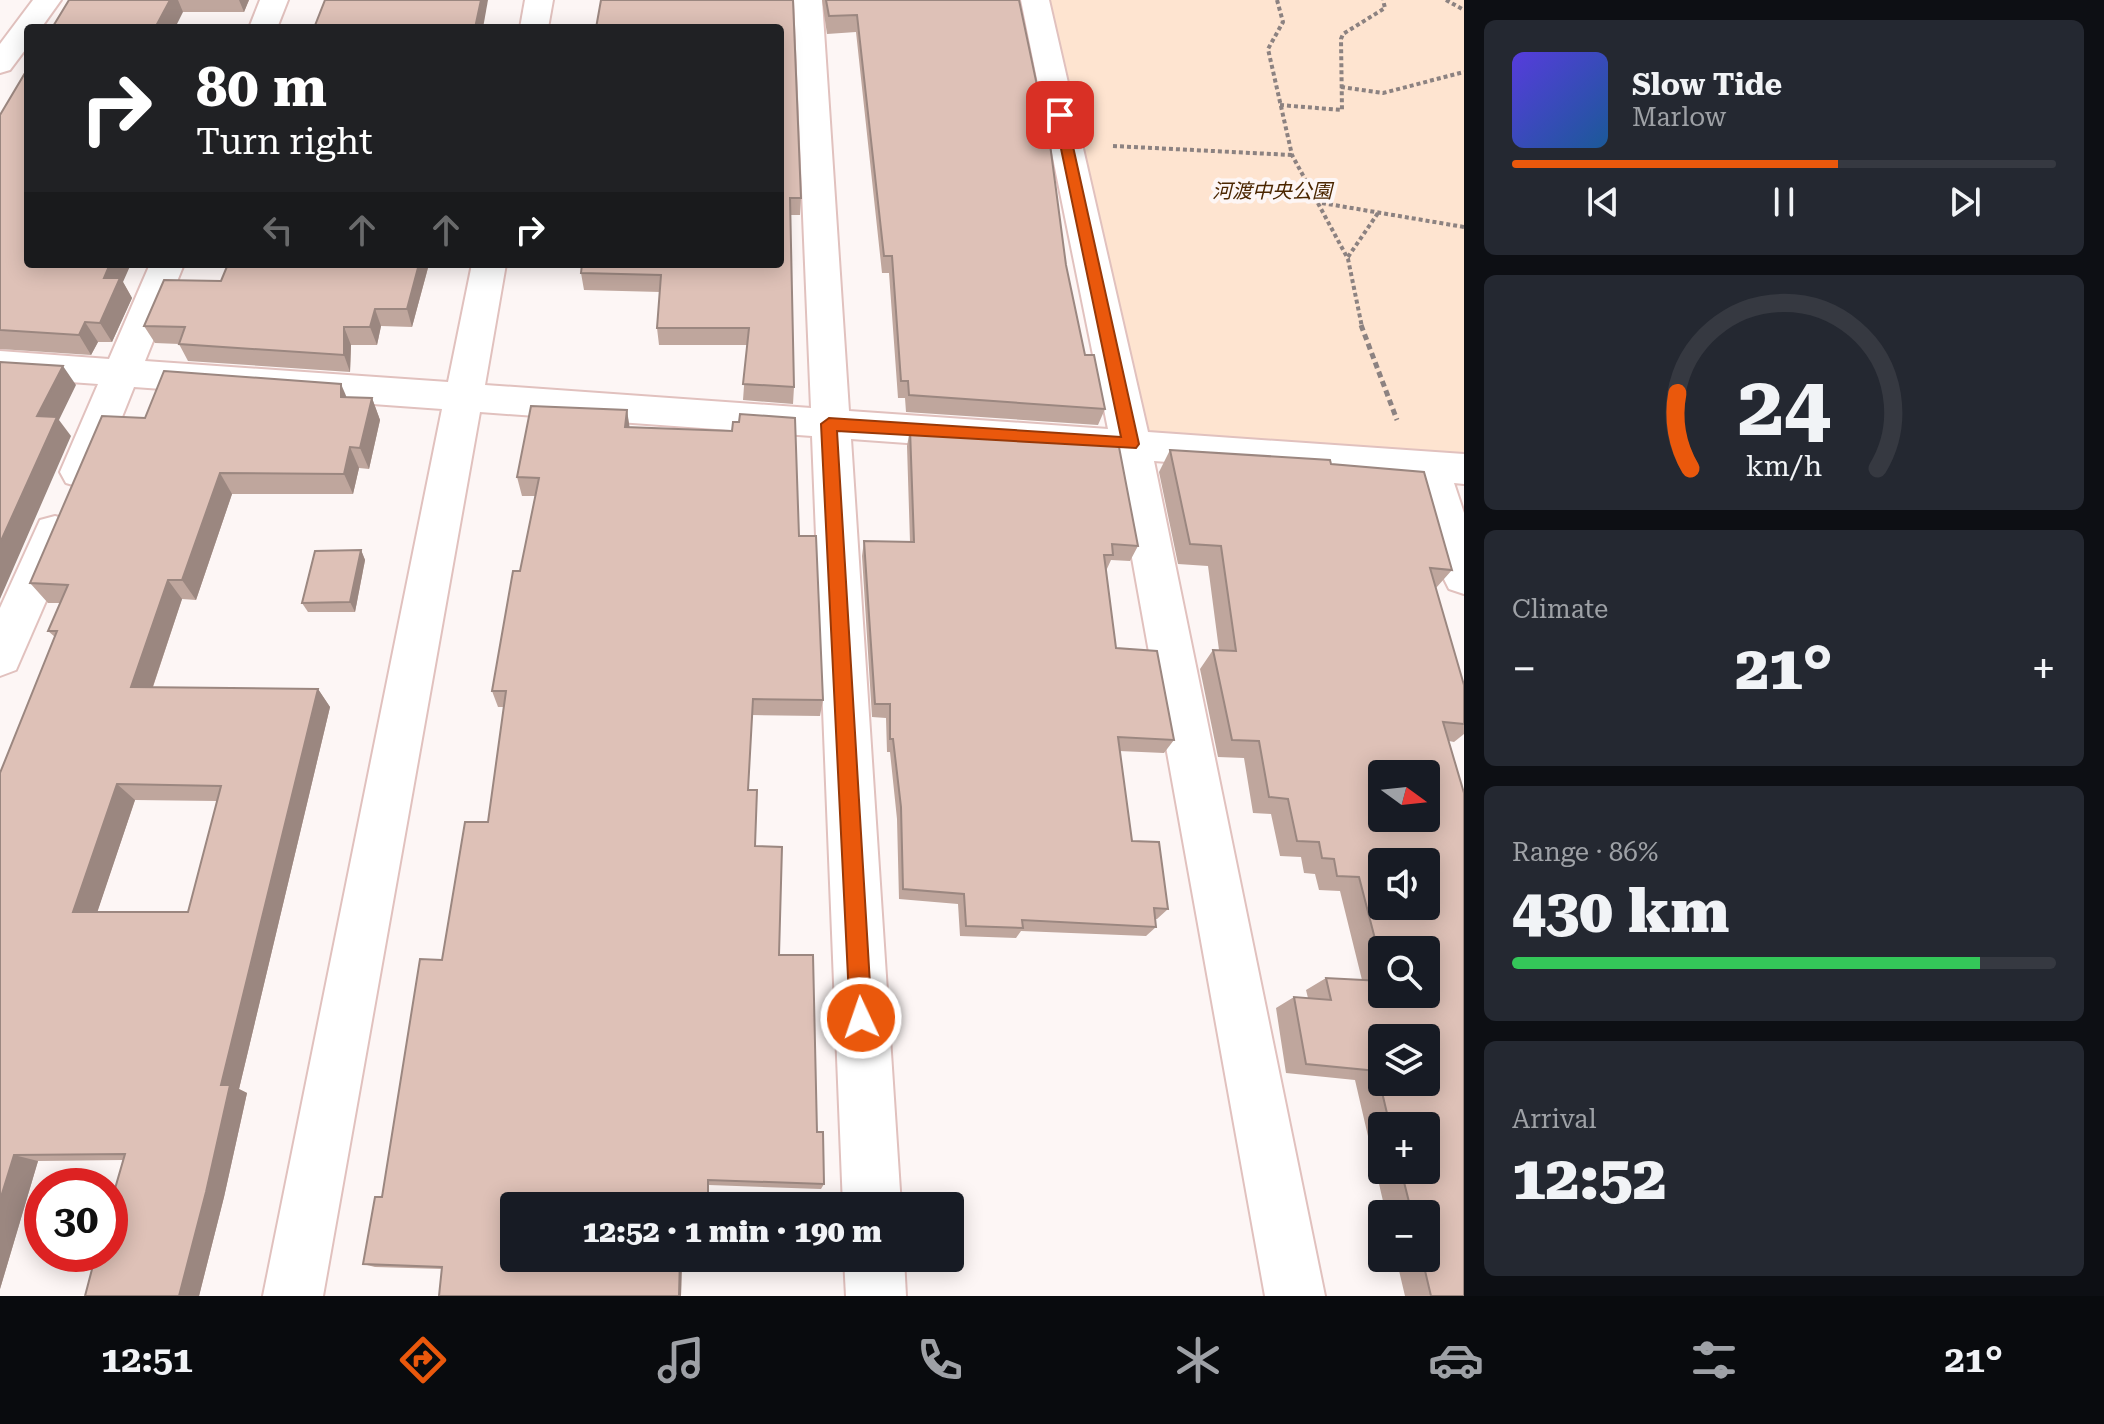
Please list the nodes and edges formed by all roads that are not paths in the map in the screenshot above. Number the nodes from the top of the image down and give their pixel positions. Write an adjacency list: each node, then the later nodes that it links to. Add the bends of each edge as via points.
1 (47, 0): 6 (street)
2 (274, 0): 7 (street)
3 (539, 0): 8 (street)
4 (808, 0): 16 (street)
5 (1035, 0): 17 (street)
6 (29, 24)
7 (265, 24)
8 (535, 24)
9 (24, 31): 10 (street)
10 (0, 64)
11 (165, 268): 14 (street)
12 (488, 268): 15 (street)
13 (0, 364): 14 (street)
14 (124, 372): 15 (street); 20 (street)
15 (463, 396): 16 (street); 23 (street)
16 (829, 424): 17 (street); 21 (street)
17 (1131, 444): 18 (street); 25 (street)
18 (1446, 468): 19 (street)
19 (1464, 577)
20 (0, 657)
21 (871, 1192)
22 (875, 1272): 24 (street)
23 (293, 1296)
24 (876, 1296)
25 (1295, 1296)

